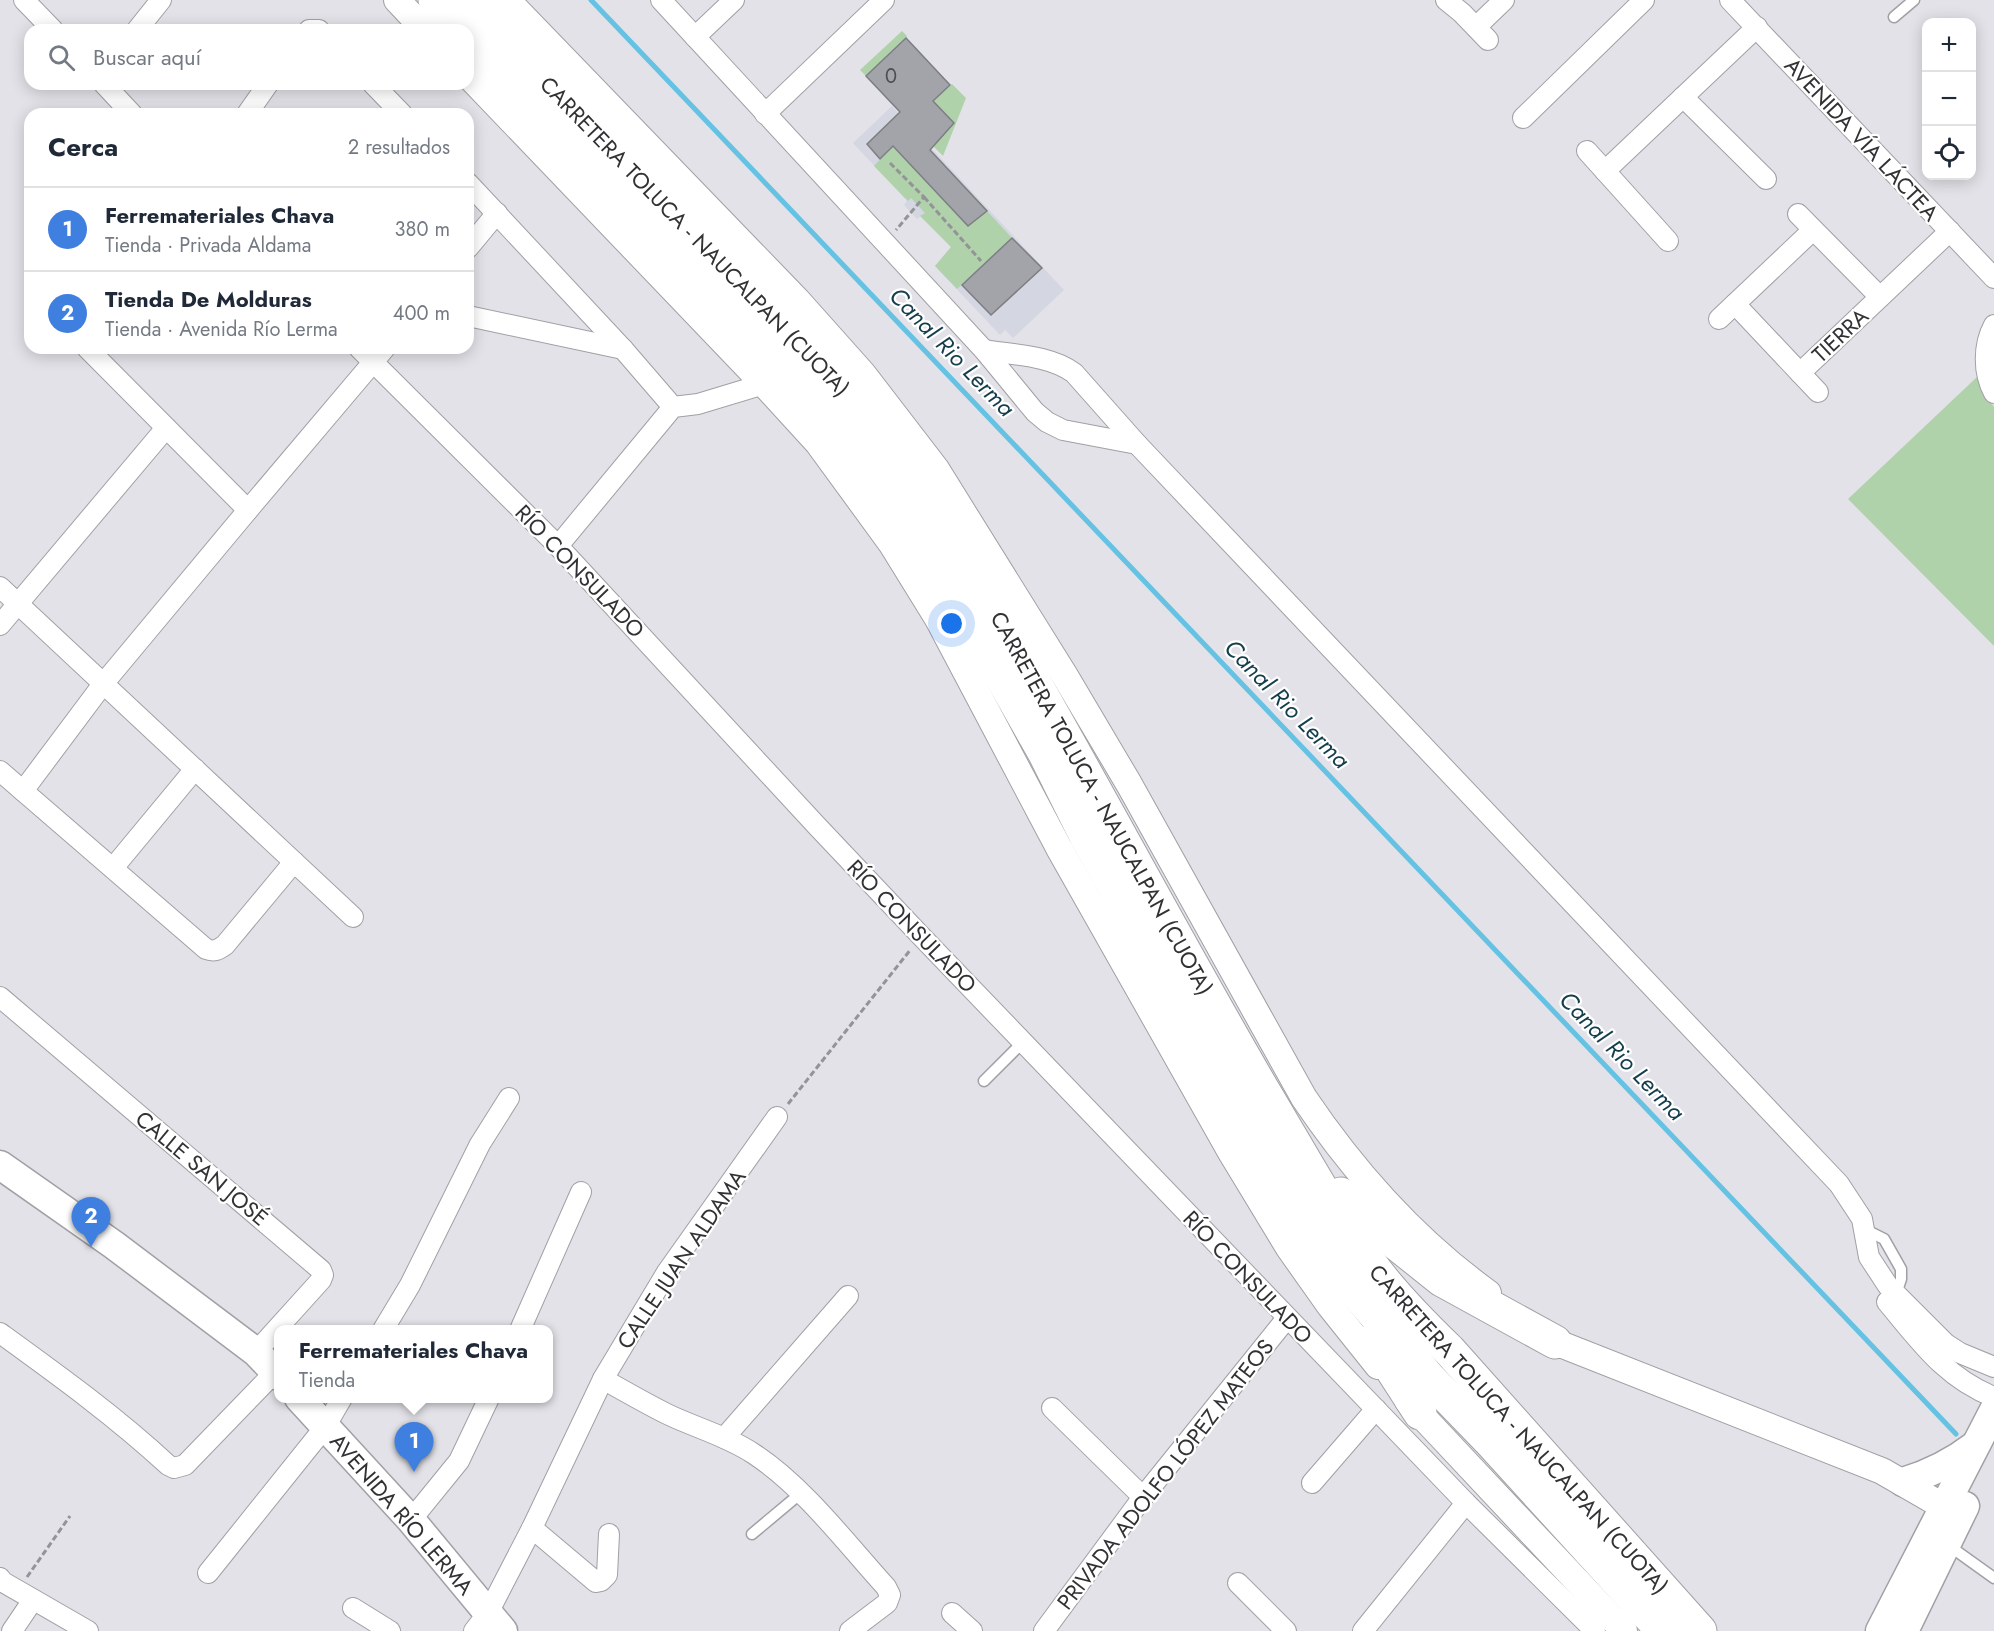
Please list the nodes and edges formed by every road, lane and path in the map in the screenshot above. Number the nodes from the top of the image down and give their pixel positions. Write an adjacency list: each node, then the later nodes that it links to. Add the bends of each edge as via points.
1 (24, 0): 16 (street)
2 (161, 0): 17 (street)
3 (397, 0): 18 (street)
4 (435, 0): 19 (highway)
5 (471, 0): 83 (highway, CARRETERA TOLUCA - NAUCALPAN (CUOTA), via 809,350 892,453 944,526 980,586)
6 (507, 0): 93 (street, via 797,300 863,374 936,469 1129,784 1330,1138 1426,1243 1482,1290)
7 (661, 0): 21 (street)
8 (734, 0): 21 (street)
9 (884, 0): 31 (street)
10 (1446, 0): 11 (street, via 1482,34)
11 (1504, 0)
12 (1644, 0): 32 (street)
13 (1730, 0): 20 (street, AVENIDA VÍA LÁCTEA)
14 (1914, 0): 15 (lane)
15 (1894, 17)
16 (47, 24)
17 (142, 24)
18 (419, 24)
19 (458, 24)
20 (1757, 27): 27 (street); 42 (street, AVENIDA VÍA LÁCTEA)
21 (695, 37): 31 (street)
22 (474, 41): 82 (highway, CARRETERA TOLUCA - NAUCALPAN (CUOTA), via 777,358 877,477 963,609)
23 (474, 81): 58 (street)
24 (110, 90): 28 (street)
25 (264, 90): 29 (street)
26 (379, 90): 30 (street)
27 (1683, 97): 35 (street); 36 (street)
28 (126, 108)
29 (251, 108)
30 (396, 108)
31 (765, 114): 45 (street)
32 (1523, 118)
33 (1587, 152): 35 (street)
34 (890, 163): 38 (path)
35 (1605, 171): 44 (street)
36 (1766, 179)
37 (474, 189): 39 (street)
38 (924, 197): 45 (path); 46 (path)
39 (497, 213): 43 (street); 53 (street)
40 (1798, 214): 41 (street, TIERRA)
41 (1813, 230): 48 (street, TIERRA); 49 (street)
42 (1950, 231): 47 (street, AVENIDA VÍA LÁCTEA); 48 (street, TIERRA)
43 (474, 241)
44 (1668, 241)
45 (885, 243): 54 (street)
46 (981, 261)
47 (1994, 278)
48 (1880, 297): 57 (street, TIERRA)
49 (1735, 304): 51 (street); 57 (street, TIERRA)
50 (474, 317): 53 (street)
51 (1719, 319)
52 (1994, 325): 60 (street, via 1986,353)
53 (623, 349): 61 (street)
54 (984, 350): 63 (street, via 1047,422 1064,430); 63 (street, via 1065,366)
55 (93, 354): 62 (street)
56 (379, 355): 64 (street); 65 (street, RÍO CONSULADO)
57 (1800, 373): 59 (street, TIERRA)
58 (764, 384): 61 (street, via 698,404); 105 (street, via 818,443 891,543 938,619 1059,848 1232,1154 1330,1306)
59 (1818, 392)
60 (1994, 393)
61 (672, 407): 65 (street)
62 (166, 428): 64 (street); 67 (street)
63 (1137, 444): 86 (street, via 1839,1184)
64 (248, 510): 69 (street)
65 (558, 546): 76 (street, RÍO CONSULADO)
66 (0, 587): 67 (street)
67 (18, 602): 68 (street); 69 (street)
68 (0, 625)
69 (103, 684): 70 (street); 72 (street)
70 (195, 769): 73 (street); 74 (street)
71 (0, 771): 72 (street)
72 (22, 791): 74 (street)
73 (294, 862): 74 (street, via 225,945 212,951); 75 (street)
74 (113, 868)
75 (353, 918)
76 (921, 936): 78 (street, RÍO CONSULADO); 81 (path)
77 (0, 997): 89 (street, CALLE SAN JOSÉ, via 321,1270 321,1280)
78 (1023, 1042): 79 (lane); 88 (street, RÍO CONSULADO)
79 (984, 1081)
80 (510, 1098): 90 (street, via 480,1144 410,1285)
81 (777, 1117): 97 (street, CALLE JUAN ALDAMA, via 667,1272)
82 (1260, 1146): 105 (highway, via 1279,1205 1385,1356); 139 (highway, CARRETERA TOLUCA - NAUCALPAN (CUOTA), via 1309,1227 1387,1330)
83 (1306, 1161): 93 (highway, via 1373,1225 1442,1280); 140 (highway, CARRETERA TOLUCA - NAUCALPAN (CUOTA), via 1328,1202 1377,1272)
84 (0, 1165): 96 (main road, via 114,1245)
85 (581, 1192): 91 (street)
86 (1852, 1204): 94 (street, via 1862,1219 1869,1257 1877,1271); 94 (street, via 1851,1228 1868,1277 1926,1350)
87 (848, 1296): 107 (street)
88 (1287, 1318): 103 (street, RÍO CONSULADO); 112 (street, PRIVADA ADOLFO LÓPEZ MATEOS)
89 (295, 1325)
90 (385, 1325)
91 (522, 1325)
92 (0, 1333): 96 (street, CALLE SAN JOSÉ, via 92,1399 174,1468 185,1465)
93 (1555, 1342): 109 (street)
94 (1940, 1350): 95 (street); 98 (street, via 1943,1366 1966,1384)
95 (1994, 1366)
96 (270, 1367)
97 (603, 1379): 107 (street, via 668,1415); 117 (street, CALLE JUAN ALDAMA)
98 (1994, 1396)
99 (303, 1403): 106 (main road, AVENIDA RÍO LERMA)
100 (339, 1403): 106 (street)
101 (487, 1403): 116 (street, via 459,1461)
102 (1052, 1408): 112 (street)
103 (1376, 1409): 110 (street); 113 (street, RÍO CONSULADO)
104 (1994, 1410): 108 (main road)
105 (1420, 1413): 138 (street)
106 (325, 1427): 116 (main road, AVENIDA RÍO LERMA); 121 (street)
107 (724, 1438): 111 (street, via 753,1453)
108 (1985, 1445): 109 (main road, via 1926,1475); 114 (main road)
109 (1903, 1482): 114 (street)
110 (1312, 1483)
111 (801, 1493): 119 (lane); 132 (street, via 890,1595 887,1603)
112 (1143, 1497): 134 (street, PRIVADA ADOLFO LÓPEZ MATEOS)
113 (1466, 1503): 136 (street); 137 (street, RÍO CONSULADO)
114 (1952, 1511): 120 (main road); 141 (main road)
115 (70, 1516): 124 (path)
116 (411, 1520): 127 (main road, AVENIDA RÍO LERMA)
117 (532, 1528): 118 (street, via 596,1582 607,1575); 127 (street, CALLE JUAN ALDAMA)
118 (609, 1534)
119 (752, 1534)
120 (1947, 1544): 122 (lane); 142 (main road)
121 (208, 1573)
122 (1994, 1578)
123 (1238, 1583): 135 (street)
124 (11, 1586): 129 (street); 130 (street)
125 (353, 1608): 128 (street)
126 (952, 1613): 133 (street)
127 (488, 1625)
128 (370, 1626): 131 (street)
129 (12, 1631)
130 (88, 1631)
131 (390, 1631)
132 (850, 1631)
133 (972, 1631)
134 (1044, 1631)
135 (1286, 1631)
136 (1364, 1631)
137 (1595, 1631)
138 (1624, 1631)
139 (1663, 1631)
140 (1700, 1631)
141 (1880, 1631)
142 (1904, 1631)

